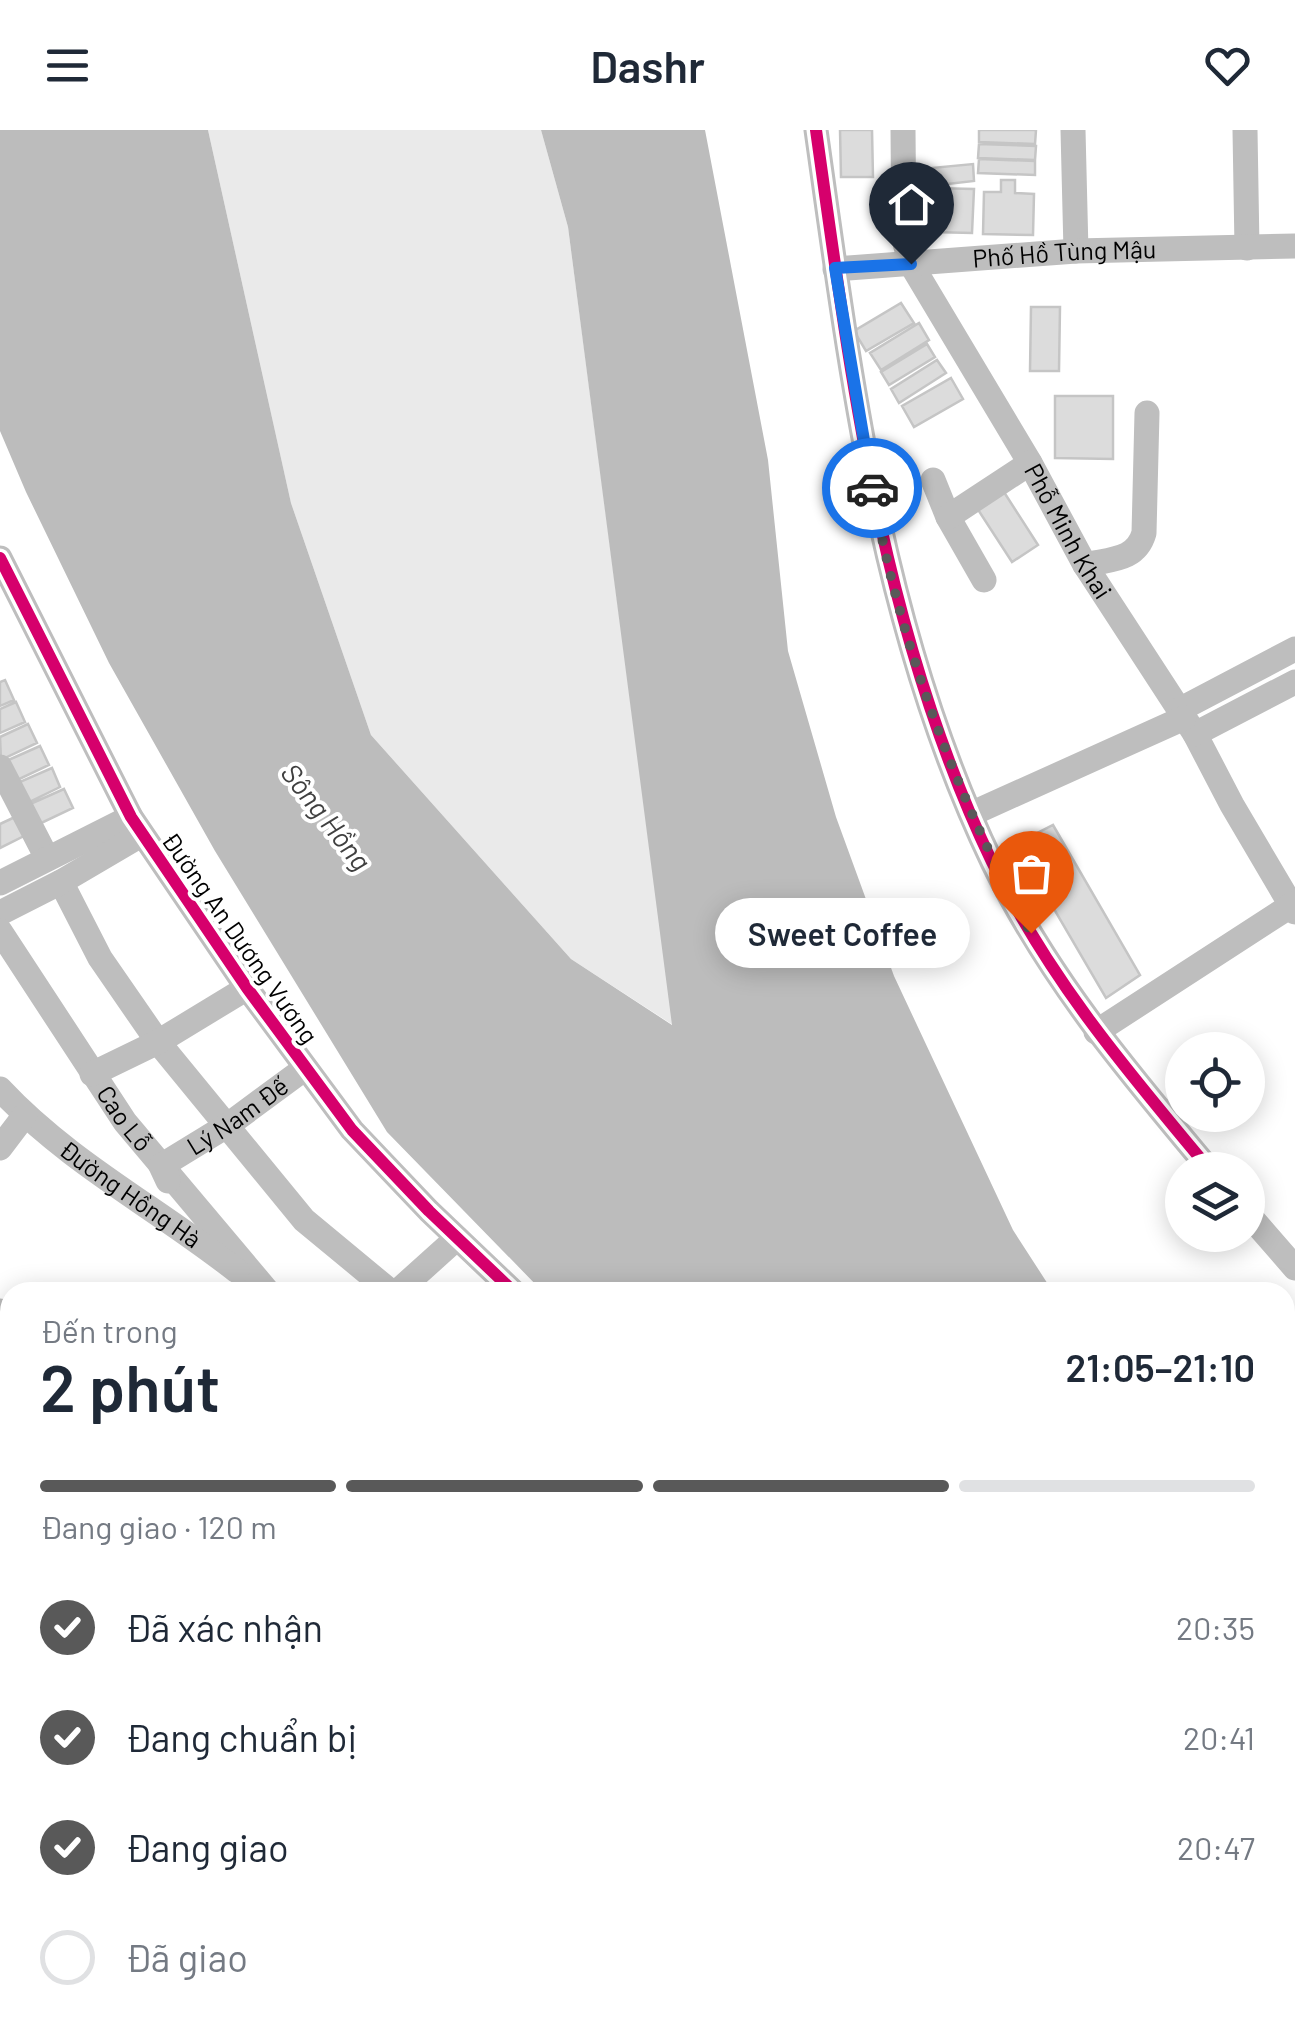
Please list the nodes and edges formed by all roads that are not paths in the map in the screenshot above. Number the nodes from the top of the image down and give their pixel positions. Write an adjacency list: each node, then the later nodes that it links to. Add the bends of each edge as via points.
1 (816, 130): 9 (street)
2 (903, 130): 8 (street, Phỗ Minh Khai, via 904,240)
3 (1074, 130): 7 (street)
4 (1244, 130): 6 (street)
5 (1295, 246): 6 (street, Phố Hồ Tùng Mậu)
6 (1247, 248): 7 (street, Phố Hồ Tùng Mậu)
7 (1076, 252): 8 (street, Phố Hồ Tùng Mậu)
8 (911, 264): 9 (street, Phố Hồ Tùng Mậu); 11 (street, Phỗ Minh Khai)
9 (835, 268): 21 (street, via 892,582)
10 (1147, 413): 15 (street, via 1141,545 1135,553)
11 (1030, 463): 13 (street); 15 (street, Phỗ Minh Khai)
12 (933, 480): 13 (street)
13 (948, 517): 16 (street)
14 (0, 558): 22 (street, Đường An Dương Vương)
15 (1085, 565): 19 (street, Phỗ Minh Khai)
16 (984, 580)
17 (1295, 648): 19 (street)
18 (1295, 682): 19 (street)
19 (1186, 720): 21 (street); 26 (street, Phỗ Minh Khai)
20 (0, 767): 23 (street)
21 (971, 814): 30 (street, via 1031,933)
22 (136, 826): 23 (street); 24 (street); 29 (street, Đường An Dương Vương)
23 (47, 858): 25 (street)
24 (61, 882): 27 (street); 31 (street, via 100,958)
25 (0, 883)
26 (1294, 907): 30 (street)
27 (0, 912)
28 (0, 930): 33 (street, Cao Lỗ)
29 (247, 988): 31 (street); 32 (street, Đường An Dương Vương)
30 (1096, 1032): 38 (street)
31 (158, 1042): 33 (street); 36 (street)
32 (304, 1070): 36 (street, Lý Nam Đế); 42 (street, Đường An Dương Vương, via 352,1130)
33 (92, 1074): 39 (street, Cao Lỗ)
34 (0, 1089): 35 (street, Đường Hồng Hà)
35 (24, 1116): 37 (street); 40 (street, Đường Hồng Hà)
36 (228, 1124): 39 (street, Lý Nam Đế); 46 (street, via 304,1220)
37 (0, 1148)
38 (1195, 1152)
39 (161, 1166): 40 (street, Lý Nam Đế, via 171,1186); 45 (street, Cao Lỗ)
40 (154, 1212): 44 (street, Đường Hồng Hà)
41 (1265, 1234): 43 (street)
42 (458, 1238): 47 (street); 48 (street, Đường An Dương Vương)
43 (1295, 1268)
44 (253, 1282)
45 (258, 1282)
46 (382, 1282)
47 (406, 1282)
48 (504, 1282)

